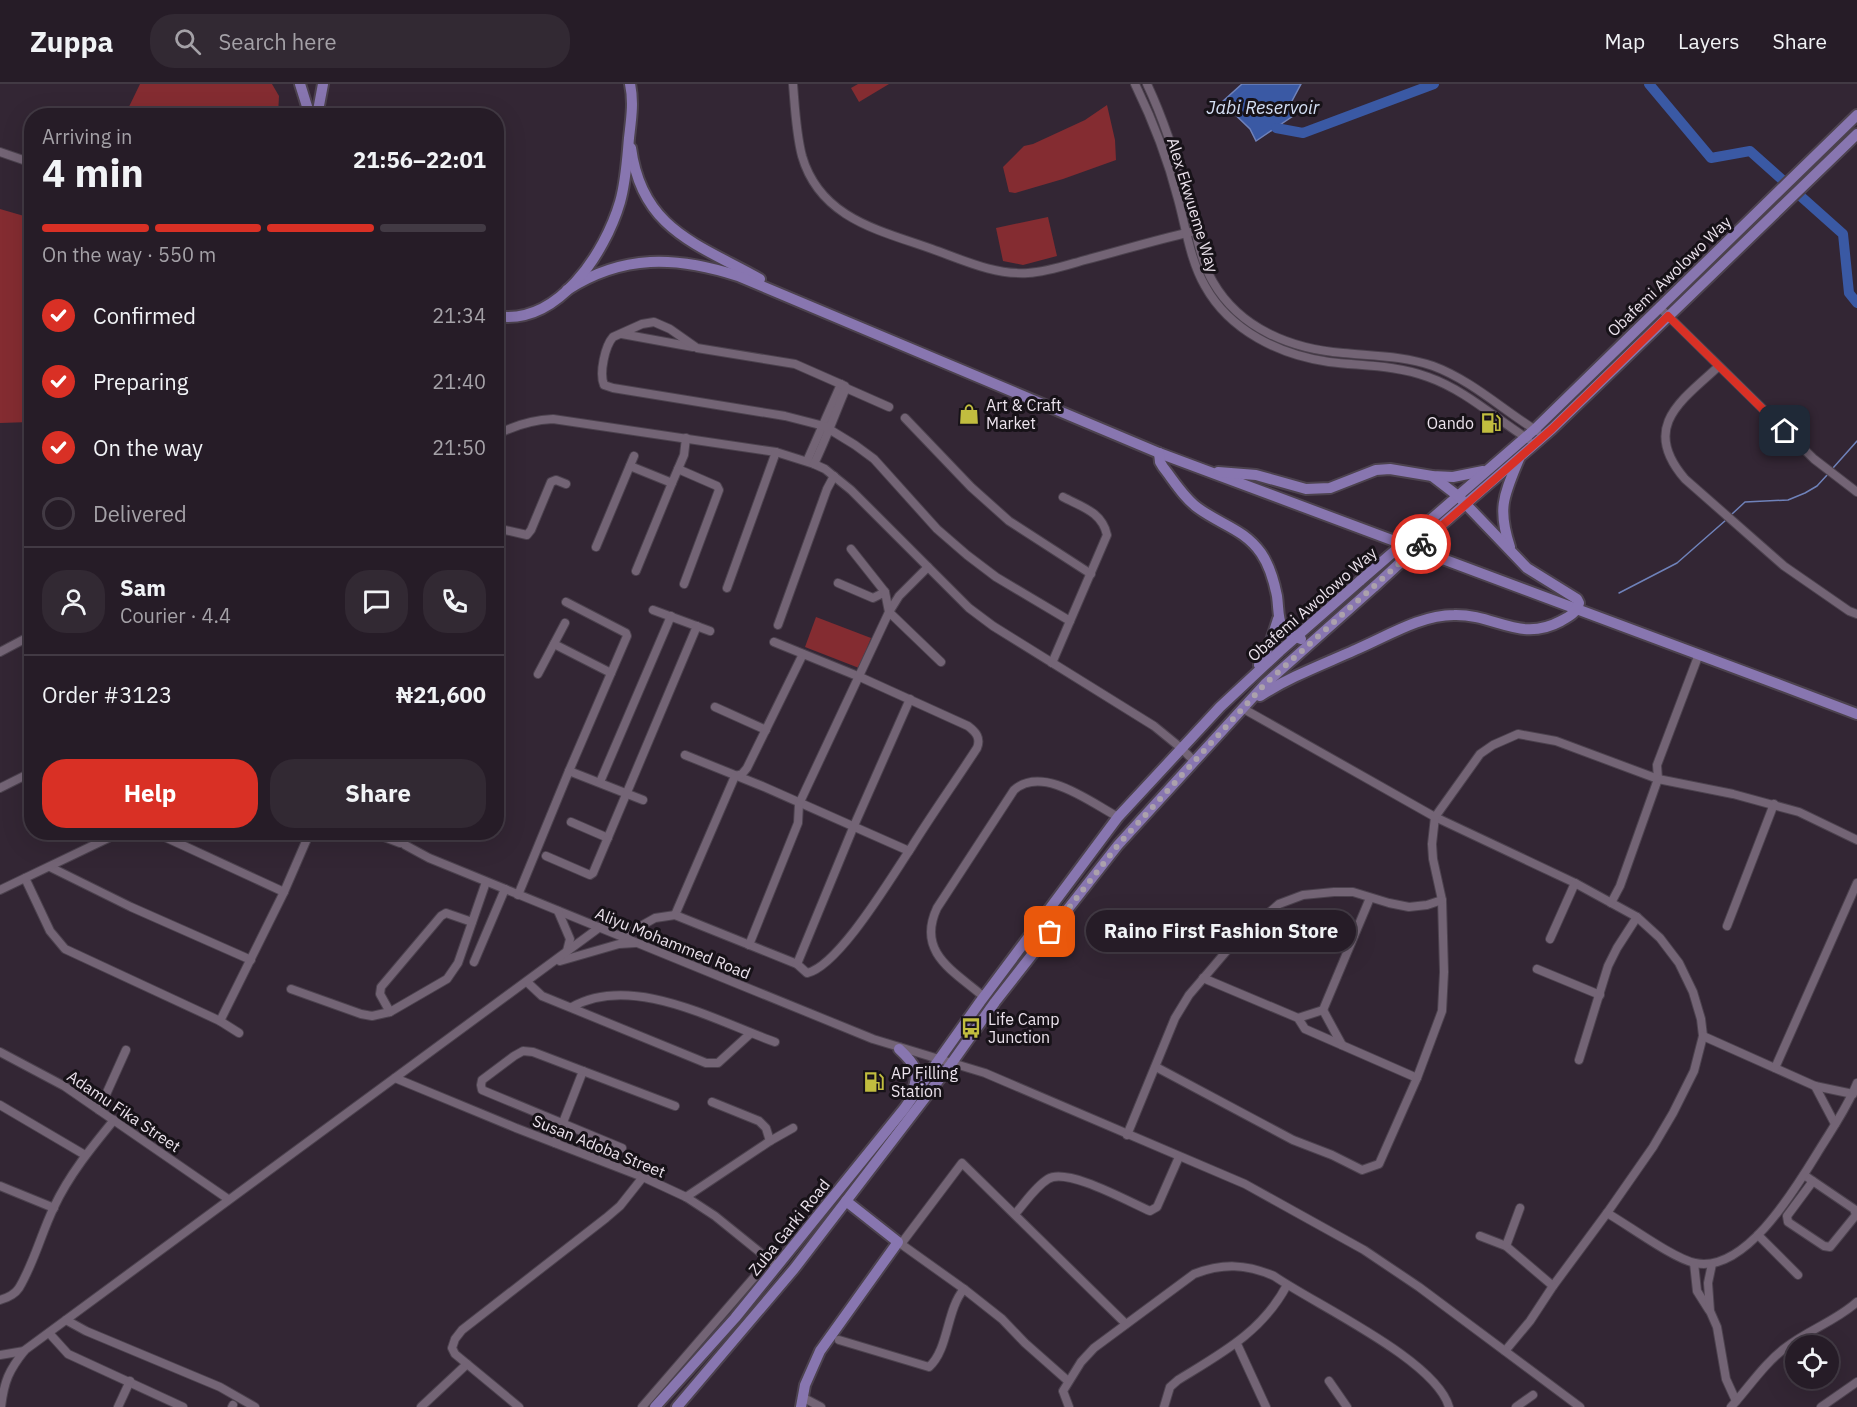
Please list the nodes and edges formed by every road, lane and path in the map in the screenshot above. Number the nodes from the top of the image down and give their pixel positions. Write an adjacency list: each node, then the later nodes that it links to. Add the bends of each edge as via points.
1 (300, 84): 7 (main road)
2 (323, 84): 8 (main road)
3 (630, 84): 10 (main road)
4 (793, 84): 14 (street, via 801,154 811,178 834,207 871,227 988,269 1014,273 1051,269)
5 (1136, 84): 14 (street, Alex Ekwueme Way)
6 (1147, 84): 14 (street, Alex Ekwueme Way, via 1189,205)
7 (308, 108)
8 (318, 108)
9 (1857, 115): 17 (main road, Obafemi Awolowo Way)
10 (629, 133): 15 (main road, via 624,184 614,221 595,256); 16 (main road, via 639,181 668,225 689,241)
11 (1857, 134): 19 (main road, Obafemi Awolowo Way)
12 (0, 152): 13 (street)
13 (24, 160)
14 (1191, 232): 28 (street, Alex Ekwueme Way, via 1219,291 1237,312 1261,330 1299,346 1406,359 1434,367 1459,379)
15 (567, 290): 16 (main road, via 616,267 653,261 713,268); 18 (main road, via 536,313)
16 (795, 298): 31 (main road)
17 (1659, 307): 19 (street); 28 (main road, Obafemi Awolowo Way)
18 (504, 316)
19 (1668, 316): 22 (street); 28 (main road, Obafemi Awolowo Way)
20 (621, 333): 21 (street); 21 (street, via 654,321); 26 (street, via 610,340 603,368 604,385 785,416)
21 (697, 348): 23 (street, via 795,364)
22 (1718, 367): 43 (street, via 1814,459); 61 (street, via 1675,408 1668,423 1666,449 1673,465 1784,566)
23 (844, 386): 24 (street); 26 (street)
24 (889, 407)
25 (905, 418): 52 (street, via 1009,521)
26 (827, 427): 34 (street); 64 (street, via 874,459 937,529 967,555)
27 (504, 431): 29 (street, via 553,419)
28 (1534, 436): 33 (main road, Obafemi Awolowo Way); 36 (main road, Obafemi Awolowo Way)
29 (686, 438): 30 (street); 37 (street)
30 (776, 452): 34 (street); 55 (street)
31 (1159, 453): 38 (main road); 63 (main road, via 1160,462 1188,499 1243,534 1261,554 1273,580)
32 (634, 456): 35 (street)
33 (1520, 456): 45 (main road, Obafemi Awolowo Way); 49 (main road, via 1503,503 1504,530)
34 (811, 463): 39 (street)
35 (630, 466): 41 (street); 47 (street)
36 (1489, 468): 40 (main road, via 1465,476); 45 (main road, Obafemi Awolowo Way)
37 (678, 469): 41 (street); 54 (street, via 719,490)
38 (1211, 471): 40 (main road, via 1257,475 1306,489 1330,488 1376,470); 58 (main road)
39 (834, 476): 50 (street); 66 (street)
40 (1432, 476): 45 (main road)
41 (672, 483): 51 (street)
42 (566, 484): 46 (street, via 551,482 527,535)
43 (1857, 492)
44 (1063, 497): 52 (street, via 1096,514 1105,525 1107,535)
45 (1462, 500): 49 (main road); 71 (main road, Obafemi Awolowo Way, bridge, via 1376,586); 71 (main road, Obafemi Awolowo Way, bridge, via 1421,528 1312,622)
46 (504, 530)
47 (596, 547)
48 (851, 549): 56 (street)
49 (1512, 553): 58 (main road, via 1536,575 1577,599)
50 (928, 567): 60 (street, via 899,596); 77 (street, via 969,608)
51 (636, 570)
52 (1091, 574): 64 (street)
53 (838, 583): 56 (street, via 873,598)
54 (684, 584)
55 (727, 588)
56 (885, 592): 60 (street)
57 (566, 602): 79 (street, via 627,634)
58 (1578, 609): 75 (main road); 78 (main road, via 1557,623 1535,630 1513,628 1477,616 1433,617)
59 (653, 610): 62 (street)
60 (890, 612): 76 (street); 82 (street)
61 (1857, 614)
62 (670, 616): 67 (street); 95 (street)
63 (1278, 619): 71 (main road, via 1281,627); 80 (main road)
64 (1070, 621): 77 (street)
65 (565, 623): 72 (street)
66 (778, 625)
67 (697, 626): 68 (street); 97 (street)
68 (710, 631)
69 (24, 639): 73 (street)
70 (774, 642): 74 (street)
71 (1304, 642): 78 (main road, via 1308,659); 80 (main road, Obafemi Awolowo Way); 85 (main road, Obafemi Awolowo Way)
72 (554, 644): 79 (street); 81 (street)
73 (0, 652)
74 (803, 654): 82 (street); 87 (street)
75 (1699, 654): 86 (main road); 94 (street, via 1657,765)
76 (941, 662)
77 (1052, 663): 88 (street, via 1154,726)
78 (1323, 664): 85 (main road)
79 (611, 673): 91 (street)
80 (1255, 673): 88 (main road, Obafemi Awolowo Way)
81 (538, 674)
82 (860, 677): 83 (street); 99 (street)
83 (910, 699): 104 (street); 113 (street, via 968,726 979,742)
84 (715, 707): 87 (street)
85 (1242, 708): 90 (main road, Obafemi Awolowo Way); 102 (street)
86 (1857, 714)
87 (766, 730): 93 (street, via 747,768)
88 (1181, 748): 90 (street); 101 (main road, Obafemi Awolowo Way)
89 (685, 755): 93 (street)
90 (1194, 761): 163 (main road, Obafemi Awolowo Way, via 1118,845)
91 (569, 771): 95 (street); 123 (street)
92 (24, 776): 96 (street)
93 (735, 776): 99 (street); 128 (street)
94 (1658, 779): 100 (street); 102 (street, via 1556,741 1518,734 1480,754); 126 (street)
95 (600, 782): 97 (street)
96 (0, 788)
97 (628, 793): 98 (street); 105 (street)
98 (643, 800)
99 (799, 804): 104 (street); 136 (street, via 798,823)
100 (1774, 804): 111 (street); 131 (street)
101 (1118, 817): 147 (main road, Obafemi Awolowo Way); 147 (street, via 1048,782 1021,783 1014,790 937,908 929,932 936,954)
102 (1435, 817): 118 (street); 125 (street, via 1433,859)
103 (571, 822): 105 (street)
104 (853, 828): 113 (street); 141 (street)
105 (608, 837): 114 (street, via 590,875)
106 (105, 840): 115 (street)
107 (170, 840): 122 (street)
108 (306, 840): 122 (street)
109 (392, 840): 112 (street)
110 (400, 840): 112 (street, Aliyu Mohammed Road)
111 (1857, 840)
112 (405, 845): 117 (street, Aliyu Mohammed Road)
113 (909, 851): 141 (street, via 865,917 822,965 807,973)
114 (546, 856)
115 (50, 867): 116 (street); 138 (street)
116 (25, 878): 121 (street); 152 (street, via 50,931 65,949)
117 (486, 882): 120 (street, Aliyu Mohammed Road); 130 (street)
118 (1575, 883): 126 (street); 134 (street)
119 (1857, 883): 165 (street)
120 (505, 889): 123 (street, Aliyu Mohammed Road); 139 (street)
121 (0, 890)
122 (284, 892): 138 (street)
123 (518, 895): 127 (street, Aliyu Mohammed Road)
124 (1370, 898): 125 (street, via 1409,907); 143 (street, via 1353,892 1334,892 1304,895 1279,904 1230,947); 149 (street)
125 (1442, 900): 168 (street, via 1442,1011)
126 (1611, 903): 129 (street)
127 (558, 911): 132 (street, Aliyu Mohammed Road); 137 (street, via 570,939)
128 (675, 915): 133 (street, via 655,918); 136 (street)
129 (1637, 917): 146 (street, via 1612,958); 155 (street, via 1679,963 1693,992)
130 (472, 922): 150 (street, via 458,963 447,979); 150 (street, via 446,914 436,920 381,987 380,994)
131 (1727, 926)
132 (600, 927): 133 (street, Aliyu Mohammed Road); 137 (street)
133 (623, 936): 135 (street, Aliyu Mohammed Road)
134 (1550, 939)
135 (638, 943): 140 (street, via 619,944); 158 (street, Aliyu Mohammed Road)
136 (749, 945): 141 (street)
137 (566, 953): 140 (street)
138 (251, 960): 152 (street)
139 (474, 962)
140 (552, 963): 144 (street)
141 (797, 964)
142 (1537, 969): 146 (street)
143 (1203, 978): 151 (street); 164 (street, via 1175,1018)
144 (527, 982): 148 (street, via 542,996); 167 (street)
145 (291, 989): 150 (street, via 361,1014)
146 (1600, 994): 162 (street)
147 (984, 997): 161 (main road, Obafemi Awolowo Way)
148 (572, 1007): 154 (street, via 598,996 630,994 668,1002); 154 (street, via 706,1063 718,1063)
149 (1323, 1010): 151 (street); 157 (street)
150 (390, 1012)
151 (1298, 1018): 157 (street, via 1305,1029)
152 (220, 1021): 153 (street)
153 (239, 1033)
154 (751, 1033): 156 (street)
155 (1703, 1036): 165 (street); 196 (street, via 1694,1071 1673,1113)
156 (775, 1042)
157 (1342, 1045): 168 (street)
158 (899, 1049): 161 (street, Aliyu Mohammed Road); 175 (main road, via 916,1069 915,1084)
159 (126, 1050): 176 (street)
160 (0, 1052): 176 (street, Adamu Fika Street)
161 (939, 1060): 163 (street, Aliyu Mohammed Road); 175 (main road, Zuba Garki Road)
162 (1579, 1060)
163 (951, 1064): 181 (street, Aliyu Mohammed Road, via 988,1075); 193 (main road, Zuba Garki Road)
164 (1156, 1067): 168 (street, via 1293,1140 1362,1170 1379,1164); 181 (street)
165 (1775, 1068): 170 (street)
166 (583, 1071): 174 (street); 178 (street); 178 (street, via 523,1051 480,1085 482,1090)
167 (395, 1078): 183 (street, Susan Adoba Street); 192 (street)
168 (1417, 1078)
169 (1857, 1083): 171 (street)
170 (1815, 1086): 171 (street); 179 (street)
171 (1853, 1095): 179 (street)
172 (712, 1102): 182 (street, via 759,1121)
173 (0, 1105): 185 (street)
174 (675, 1106)
175 (904, 1109): 202 (main road, Zuba Garki Road)
176 (99, 1110): 177 (street, Adamu Fika Street)
177 (114, 1120): 185 (street); 192 (street, Adamu Fika Street)
178 (563, 1122): 183 (street); 184 (street)
179 (1835, 1124): 187 (street)
180 (793, 1128): 182 (street)
181 (1127, 1135): 186 (street, Aliyu Mohammed Road)
182 (770, 1141): 191 (street)
183 (555, 1143): 188 (street, Susan Adoba Street)
184 (622, 1148)
185 (85, 1155): 194 (street)
186 (1179, 1157): 197 (street, via 1157,1207 1150,1211 1093,1185 1055,1177 1044,1182); 218 (street, Aliyu Mohammed Road, via 1245,1184 1354,1245)
187 (1804, 1175): 189 (street); 198 (street)
188 (643, 1177): 191 (street, Susan Adoba Street); 220 (street, via 606,1218 462,1330 452,1348)
189 (1813, 1181): 189 (street, via 1854,1209 1856,1215 1830,1247 1788,1222 1787,1216)
190 (0, 1186): 194 (street)
191 (686, 1197): 202 (street, Susan Adoba Street)
192 (228, 1199): 212 (street)
193 (846, 1201): 200 (main road, Zuba Garki Road); 237 (main road, Zuba Garki Road)
194 (54, 1208): 209 (street, via 17,1291)
195 (1520, 1208): 201 (street)
196 (1608, 1213): 203 (street); 207 (street)
197 (1015, 1214): 200 (street, via 963,1163); 213 (street)
198 (1758, 1235): 204 (street, via 1739,1251); 205 (street)
199 (1480, 1236): 201 (street)
200 (900, 1243): 208 (street); 227 (main road, via 820,1351)
201 (1506, 1246): 207 (street)
202 (773, 1263): 235 (street); 236 (main road, Zuba Garki Road, via 735,1318)
203 (1694, 1263): 204 (street); 211 (street, via 1697,1291)
204 (1712, 1264): 211 (street, via 1708,1283)
205 (1798, 1275)
206 (1287, 1285): 213 (street, via 1254,1269 1211,1267 1194,1274); 216 (street, via 1277,1304); 243 (street, via 1376,1336 1437,1385)
207 (1553, 1286): 218 (street)
208 (964, 1289): 215 (street, via 954,1302 940,1348 929,1367); 222 (street)
209 (0, 1300)
210 (1857, 1302): 228 (street, via 1785,1347)
211 (1710, 1311): 228 (street)
212 (66, 1320): 214 (street); 232 (street)
213 (1126, 1324): 222 (street, via 1094,1348)
214 (49, 1333): 217 (street); 224 (street, via 68,1354)
215 (839, 1340)
216 (1237, 1344): 240 (street, via 1178,1380 1170,1387); 241 (street)
217 (26, 1350): 219 (street); 221 (street)
218 (1505, 1351): 245 (street, Aliyu Mohammed Road)
219 (0, 1355)
220 (467, 1364): 233 (street); 234 (street)
221 (2, 1380): 230 (street)
222 (1068, 1381): 239 (street, via 1063,1391)
223 (1329, 1381): 242 (street)
224 (130, 1382): 229 (street); 231 (street)
225 (1857, 1382): 246 (street)
226 (1533, 1395): 244 (street)
227 (802, 1402): 238 (street)
228 (1734, 1404)
229 (179, 1406)
230 (1, 1407)
231 (118, 1407)
232 (255, 1407)
233 (421, 1407)
234 (519, 1407)
235 (642, 1407)
236 (655, 1407)
237 (677, 1407)
238 (821, 1407)
239 (1069, 1407)
240 (1164, 1407)
241 (1266, 1407)
242 (1347, 1407)
243 (1449, 1407)
244 (1516, 1407)
245 (1580, 1407)
246 (1821, 1407)

